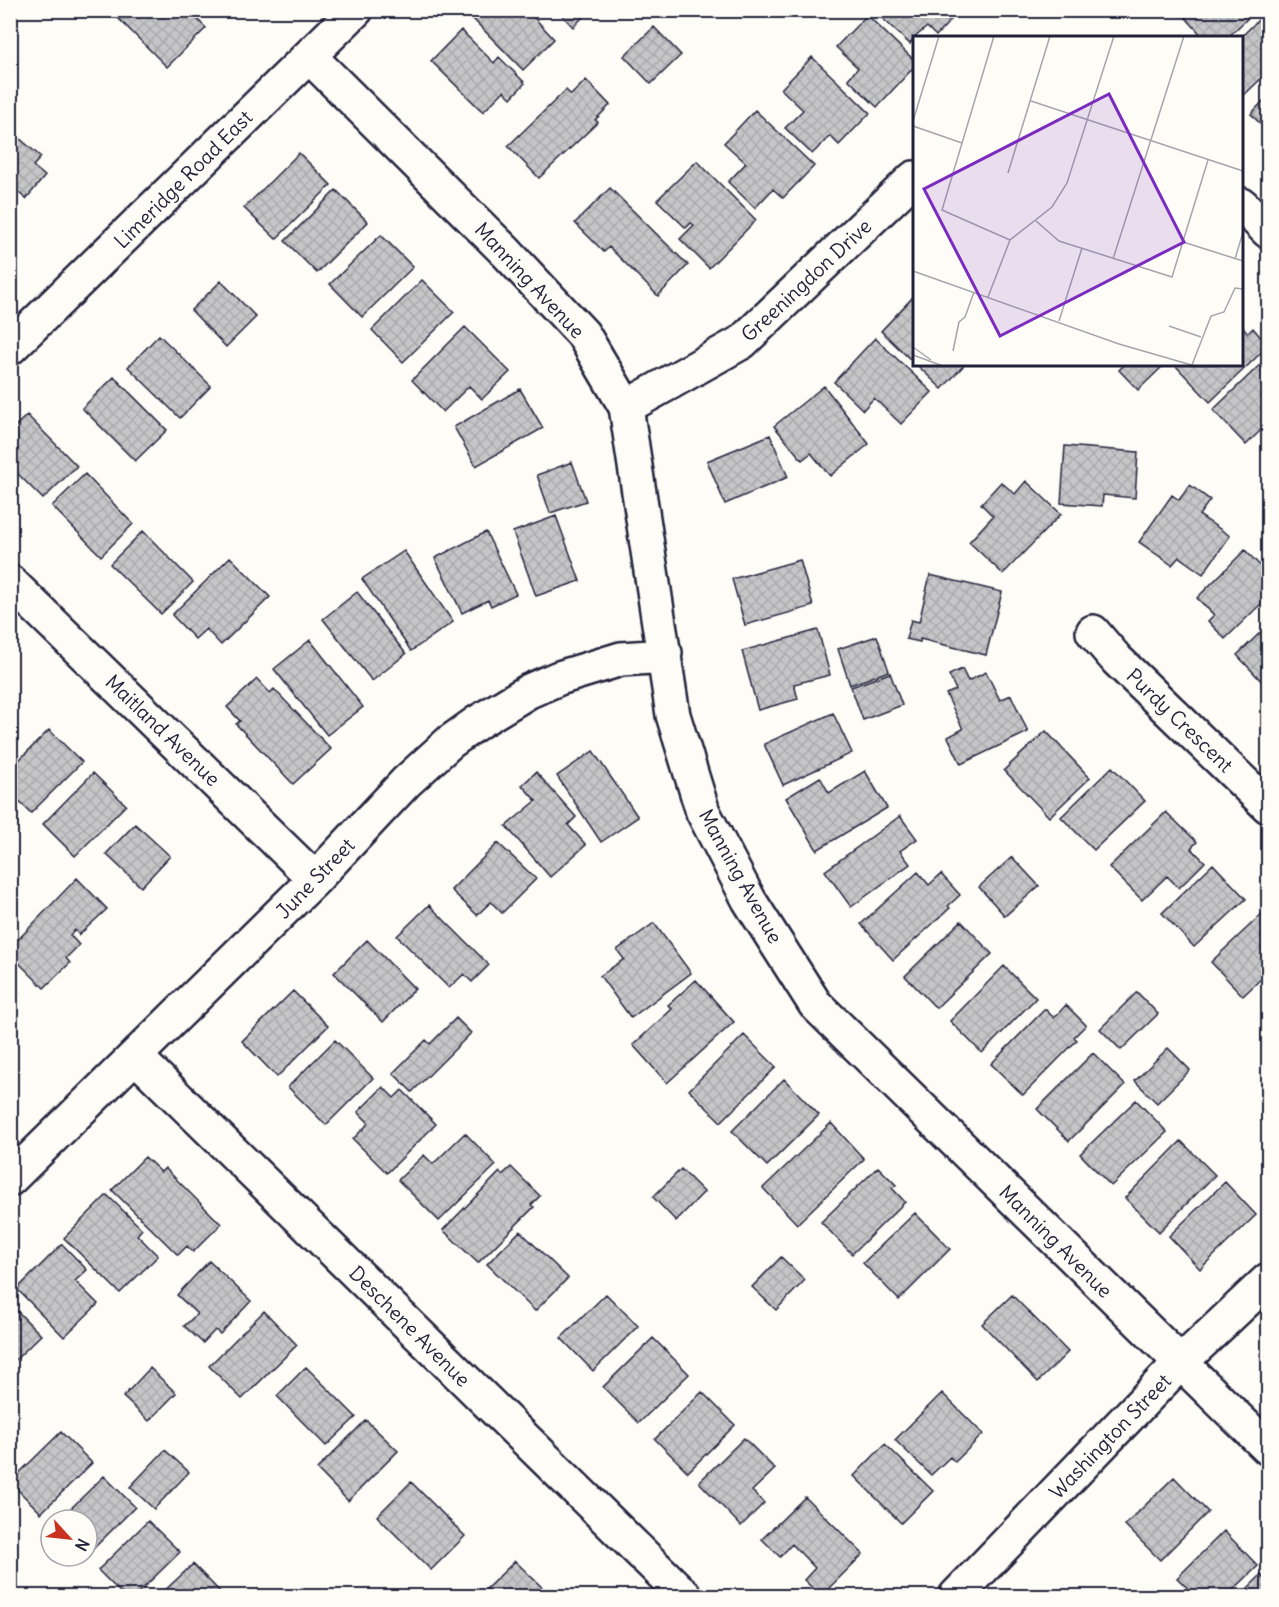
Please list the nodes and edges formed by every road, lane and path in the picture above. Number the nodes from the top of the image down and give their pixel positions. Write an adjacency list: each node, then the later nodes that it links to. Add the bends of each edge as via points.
1 (356, 10): 2 (street, Limeridge Road East)
2 (309, 56): 6 (street, Limeridge Road East); 7 (street, Manning Avenue, via 583,334)
3 (913, 180): 7 (street, Greeningdon Drive, via 742,342)
4 (1243, 206): 5 (street)
5 (1269, 231)
6 (10, 348)
7 (626, 408): 10 (street, Manning Avenue)
8 (10, 582): 12 (street, Maitland Avenue)
9 (1093, 633): 11 (street, Purdy Crescent)
10 (665, 653): 12 (street, June Street, via 621,659 559,678 478,722 422,768); 16 (street, Manning Avenue, via 673,715 703,812 749,900 815,1004)
11 (1269, 806)
12 (315, 879): 13 (street, June Street)
13 (135, 1056): 14 (street, June Street); 18 (street, Deschene Avenue)
14 (10, 1179)
15 (1269, 1280): 16 (street, Washington Street)
16 (1180, 1363): 17 (street, Manning Avenue); 19 (street, Washington Street)
17 (1269, 1448)
18 (685, 1596)
19 (956, 1596)

